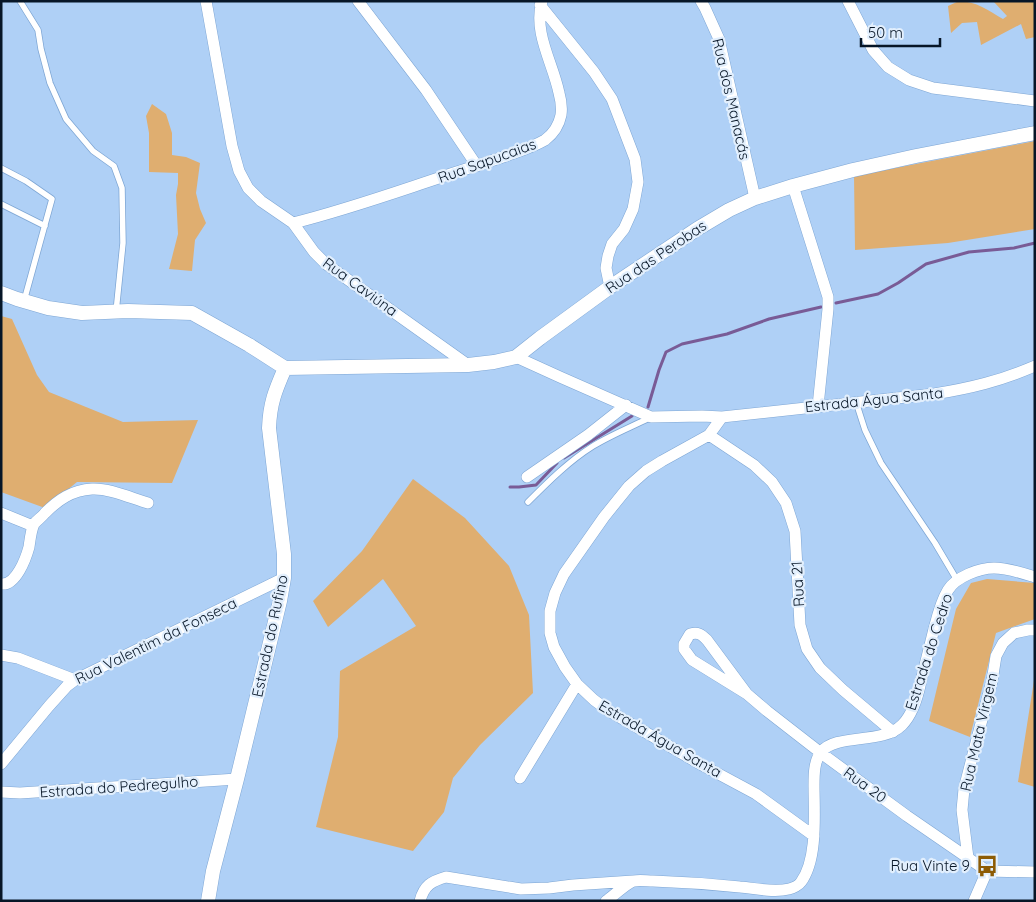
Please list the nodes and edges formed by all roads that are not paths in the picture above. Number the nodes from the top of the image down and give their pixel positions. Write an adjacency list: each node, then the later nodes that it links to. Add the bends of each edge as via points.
1 (20, 1): 19 (lane, via 38,30 50,83 66,119 93,151 114,166 122,188 123,243)
2 (206, 1): 14 (street, Rua Caviúna, via 239,171 261,202)
3 (358, 1): 9 (street, via 426,90)
4 (702, 1): 12 (street, Rua dos Manacás, via 719,39)
5 (848, 1): 7 (street, via 873,50 888,67 909,80 933,88)
6 (540, 3): 9 (street, Rua Sapucaias, via 542,38 561,101 557,127 533,146); 16 (street, via 612,99 635,159 638,182 633,208 608,256 606,268)
7 (1035, 101)
8 (1035, 133): 11 (street, Rua das Perobas, via 916,156)
9 (477, 166): 14 (street, Rua Sapucaias, via 350,208)
10 (1, 168): 15 (lane, via 52,199)
11 (793, 186): 12 (street, Rua das Perobas); 26 (street, via 828,297)
12 (755, 198): 16 (street, Rua das Perobas, via 697,229)
13 (1, 204): 15 (lane)
14 (293, 223): 21 (street, Rua Caviúna, via 326,264)
15 (45, 226): 18 (lane)
16 (610, 287): 20 (street, Rua das Perobas)
17 (1, 293): 18 (street)
18 (24, 301): 19 (street, via 82,313)
19 (116, 312): 23 (street, via 192,313)
20 (516, 357): 21 (street, Rua das Perobas); 25 (street)
21 (468, 365): 23 (street, Rua das Perobas)
22 (1034, 367): 24 (street, Estrada Água Santa, via 969,388)
23 (285, 368): 36 (street, Estrada do Rufino, via 274,395 269,428)
24 (856, 402): 26 (street, Estrada Água Santa); 37 (lane, via 881,463)
25 (626, 406): 27 (street); 30 (street)
26 (818, 406): 28 (street, Estrada Água Santa)
27 (651, 417): 28 (street); 31 (lane, via 593,446 568,464)
28 (722, 417): 29 (street, Estrada Água Santa)
29 (709, 435): 42 (street, Estrada Água Santa, via 646,471 629,486 564,574 550,612 550,633 554,647); 44 (street, Rua 21, via 754,465 772,482 786,503 795,531 800,625 807,649 820,668)
30 (527, 477)
31 (528, 502)
32 (148, 503): 34 (street, via 106,490 77,491 55,503)
33 (1, 513): 34 (street)
34 (33, 526): 38 (street, via 28,549 15,578)
35 (1035, 577): 37 (street, Estrada do Cedro, via 994,568)
36 (284, 578): 41 (street, Rua Valentim da Fonseca); 48 (street, Estrada do Rufino)
37 (957, 580): 44 (street, Estrada do Cedro, via 942,602 917,698 903,724)
38 (1, 584)
39 (1035, 630): 51 (street, Rua Mata Virgem, via 1014,633 996,656 964,789 962,810)
40 (1, 655): 41 (street, via 18,658)
41 (75, 680): 46 (street, Rua Valentim da Fonseca)
42 (577, 684): 47 (street); 50 (street, Estrada Água Santa, via 608,711 756,794)
43 (747, 694): 43 (street, Rua 20, via 707,640 701,634 690,634 684,649 692,660); 45 (street, Rua 20)
44 (893, 732): 45 (street, via 839,742)
45 (821, 752): 50 (street, via 814,777); 51 (street, Rua 20)
46 (1, 764)
47 (520, 778)
48 (237, 779): 49 (street, Estrada do Pedregulho); 55 (street, Estrada do Rufino)
49 (1, 792)
50 (814, 836): 54 (street, via 807,874 800,884 789,889)
51 (968, 858): 52 (street, Rua 20)
52 (986, 872): 53 (street); 58 (street)
53 (1035, 872)
54 (633, 881): 56 (street, via 521,889 446,877 427,887); 57 (street)
55 (208, 901)
56 (420, 901)
57 (606, 901)
58 (974, 901)

